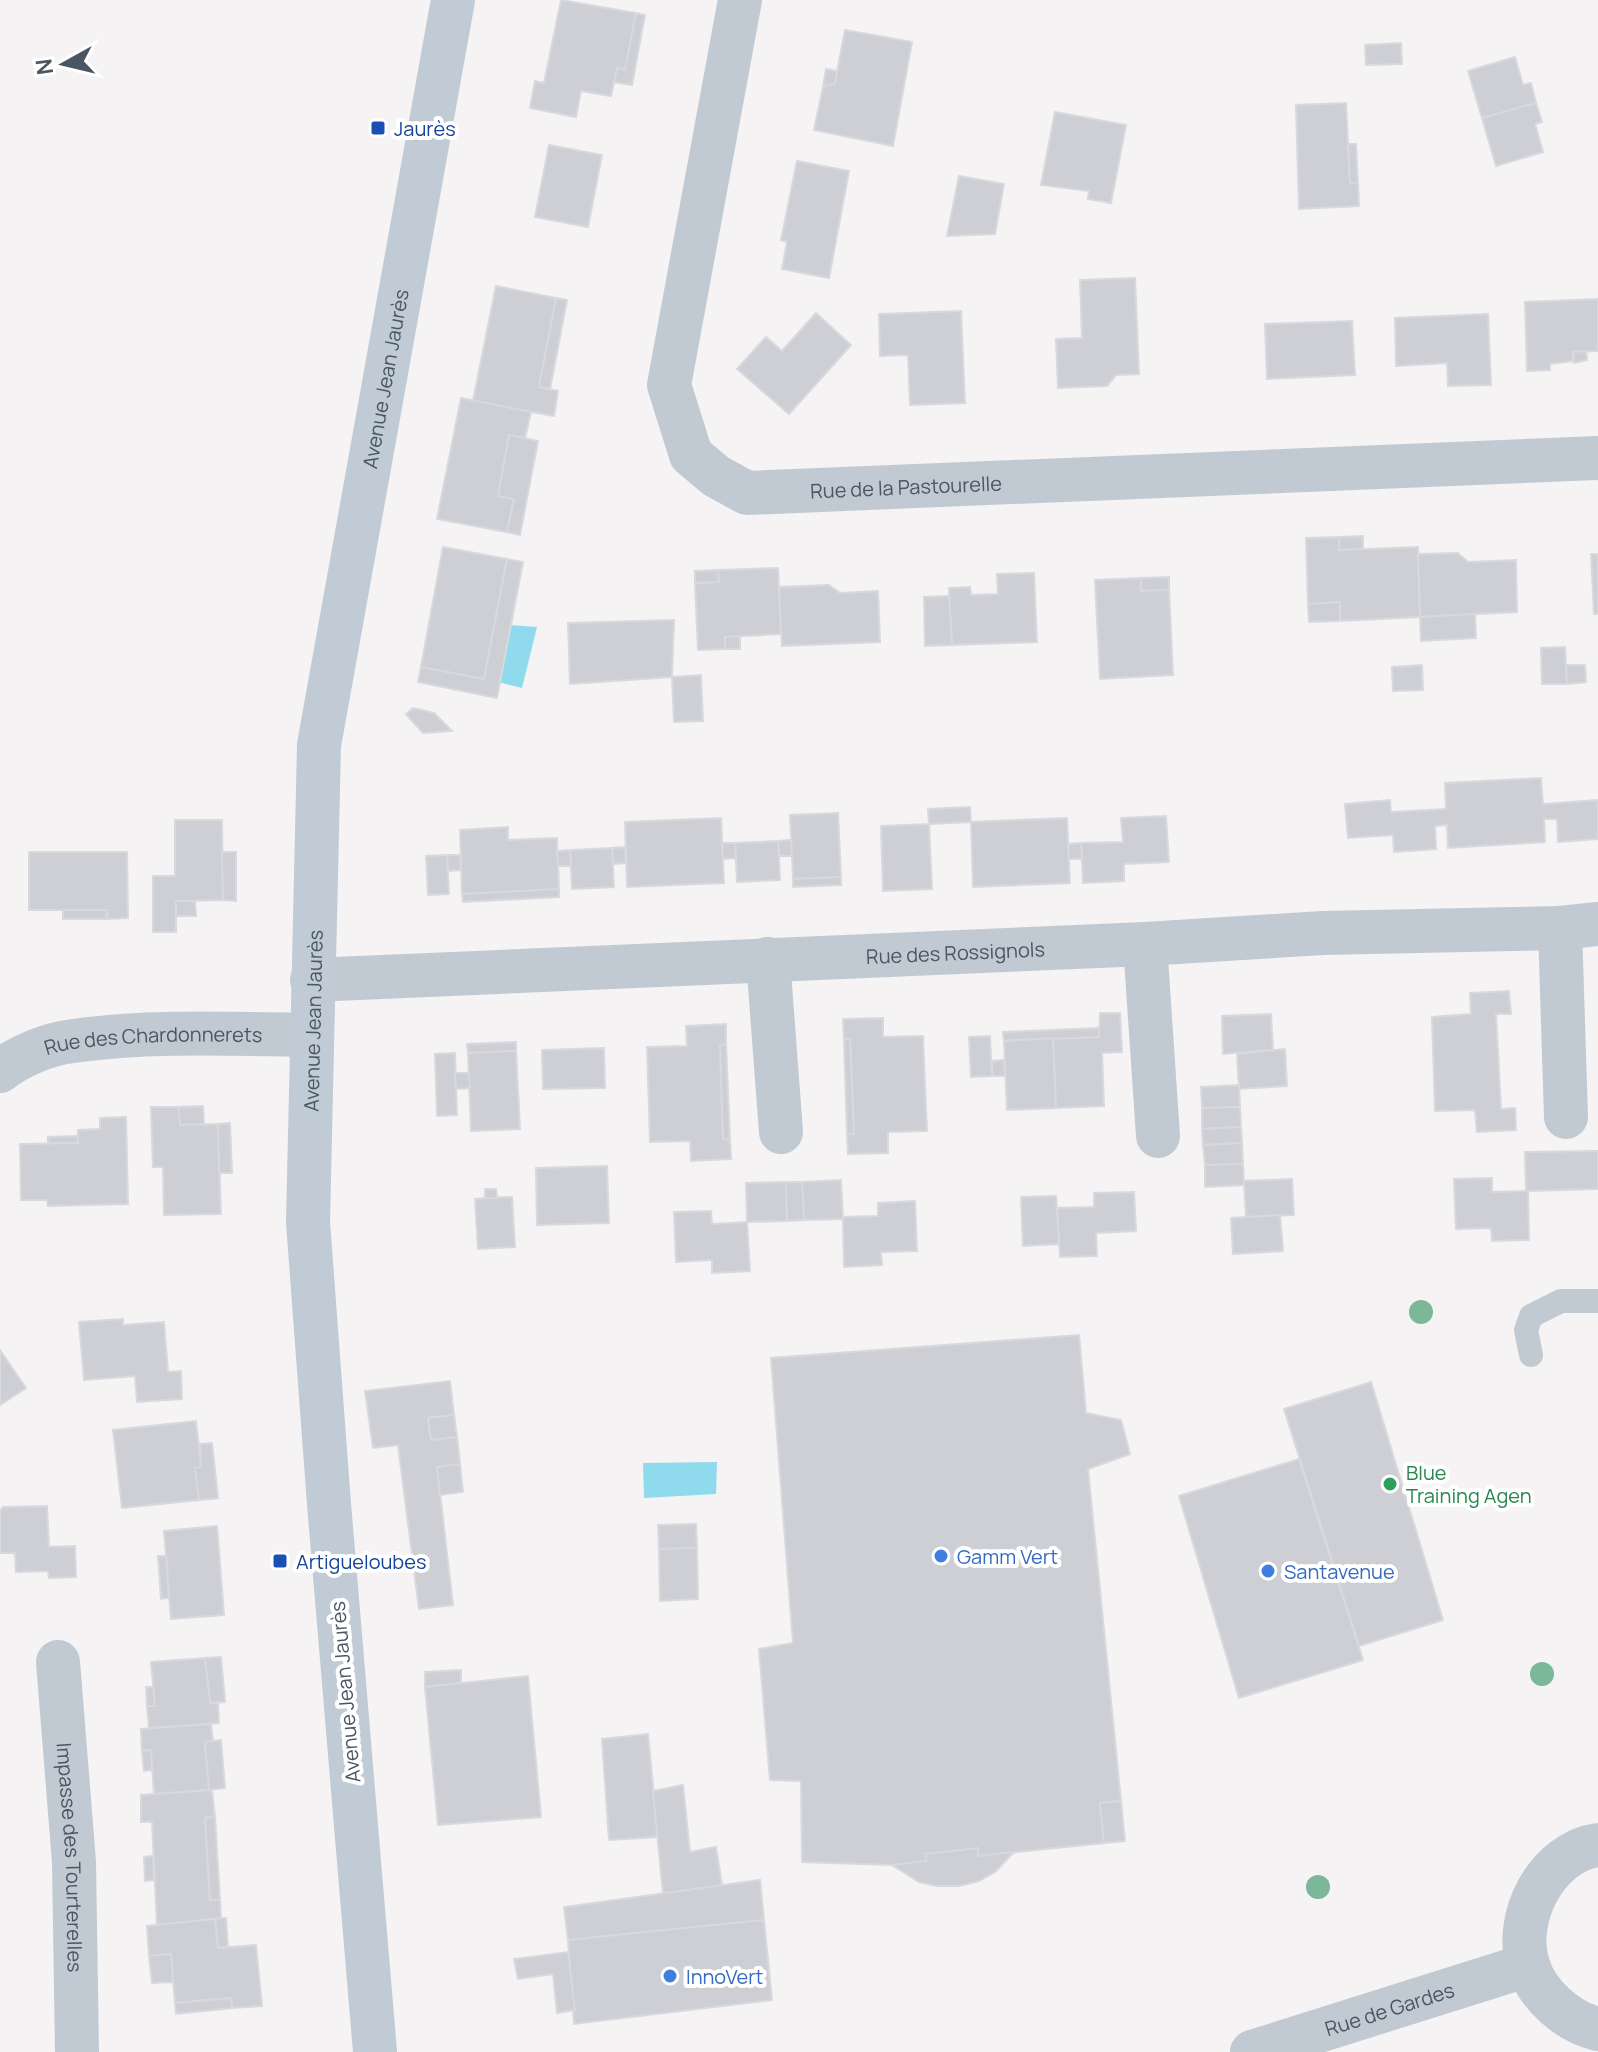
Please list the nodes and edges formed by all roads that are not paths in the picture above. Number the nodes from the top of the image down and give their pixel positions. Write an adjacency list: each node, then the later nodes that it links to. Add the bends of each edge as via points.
1 (453, 0): 7 (street, Avenue Jean Jaurès, via 319,745)
2 (740, 0): 3 (street, Rue de la Pastourelle, via 669,385 691,455 747,493)
3 (1598, 458)
4 (1579, 926): 5 (street, Rue des Rossignols); 10 (street)
5 (1145, 944): 6 (street, Rue des Rossignols); 12 (street)
6 (768, 959): 7 (street, Rue des Rossignols); 11 (street)
7 (312, 980): 8 (street, Avenue Jean Jaurès)
8 (312, 1035): 9 (street, Rue des Chardonnerets, via 176,1034 70,1041); 20 (street, Avenue Jean Jaurès, via 308,1222)
9 (0, 1071)
10 (1566, 1117)
11 (781, 1132)
12 (1158, 1136)
13 (1598, 1301): 14 (lane, via 1561,1301 1531,1316 1526,1330)
14 (1531, 1355)
15 (58, 1662): 19 (street, Impasse des Tourterelles, via 74,1862)
16 (1598, 1845): 17 (street, via 1561,1862 1541,1883 1529,1910)
17 (1528, 1965): 18 (street, via 1545,1995 1566,2015); 21 (street, Rue de Gardes)
18 (1598, 2029)
19 (77, 2052)
20 (375, 2052)
21 (1252, 2052)

